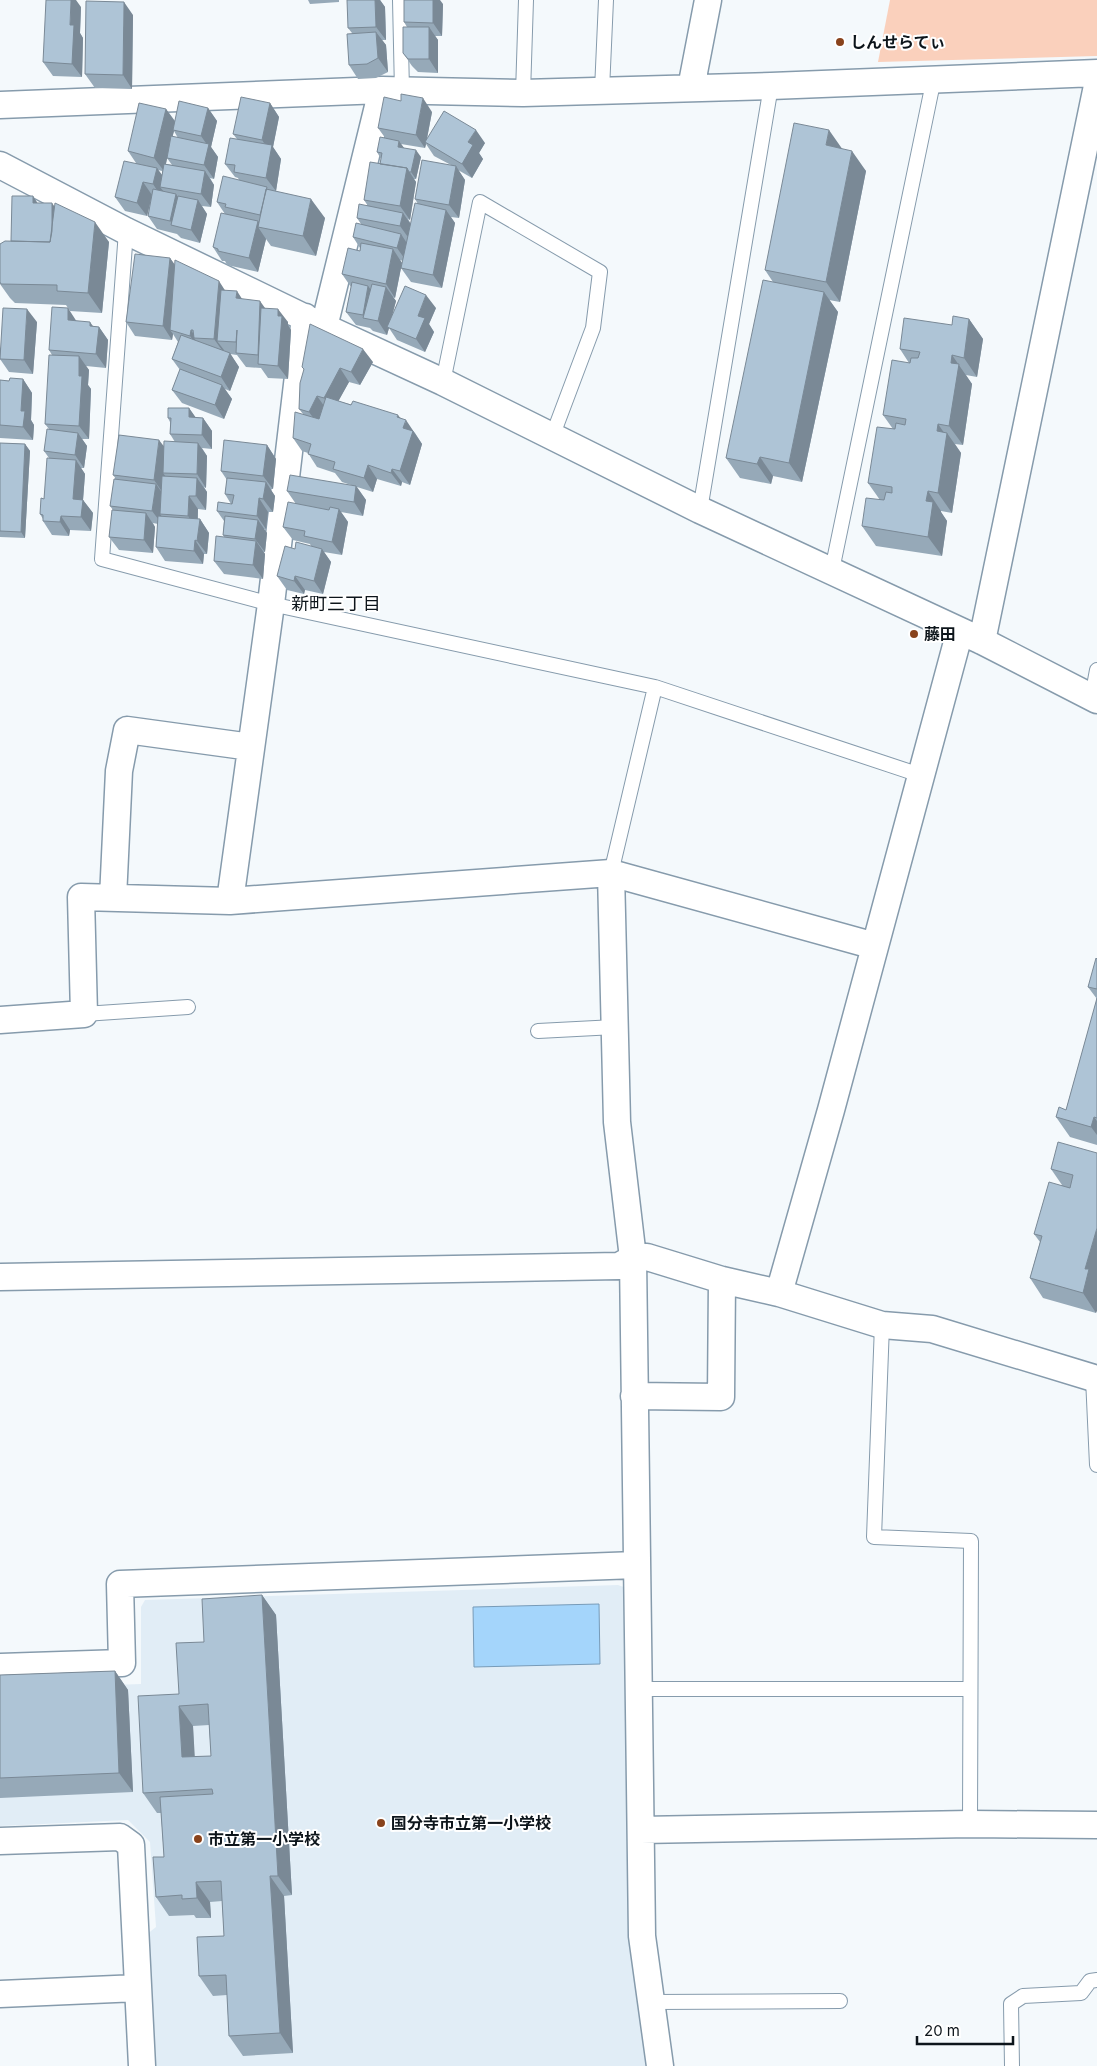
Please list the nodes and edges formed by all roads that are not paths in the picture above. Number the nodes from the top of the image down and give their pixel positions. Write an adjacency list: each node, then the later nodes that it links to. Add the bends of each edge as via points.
1 (400, 0): 11 (lane)
2 (526, 0): 12 (lane)
3 (606, 0): 10 (lane)
4 (708, 0): 9 (street)
5 (1097, 73): 6 (street)
6 (934, 78): 7 (street); 20 (lane)
7 (771, 86): 9 (street); 19 (lane)
8 (1097, 86): 22 (street)
9 (691, 88): 10 (street)
10 (602, 90): 12 (street)
11 (392, 91): 12 (street); 13 (street); 16 (street)
12 (523, 92)
13 (0, 105)
14 (0, 165): 15 (street)
15 (126, 230): 16 (street); 21 (lane, via 102,559)
16 (315, 322): 17 (street); 21 (street)
17 (443, 382): 18 (street); 18 (lane, via 480,202 600,272 593,328)
18 (552, 437): 19 (street)
19 (700, 510): 20 (street)
20 (832, 570): 22 (street)
21 (271, 604): 24 (lane); 26 (street)
22 (971, 636): 25 (street); 27 (street)
23 (1097, 670): 25 (lane)
24 (655, 687): 27 (lane); 28 (lane)
25 (1094, 699)
26 (251, 747): 29 (street, via 127,730 119,770); 30 (street)
27 (920, 775): 31 (street)
28 (611, 872): 30 (street); 31 (street); 35 (street)
29 (114, 898): 30 (street); 33 (street, via 81,897)
30 (230, 901)
31 (875, 946): 40 (street)
32 (188, 1008): 33 (lane)
33 (84, 1014): 34 (street)
34 (0, 1020)
35 (615, 1027): 36 (lane); 37 (street, via 617,1122)
36 (538, 1031)
37 (633, 1258): 38 (street, via 619,1266); 39 (street, via 646,1257); 43 (street)
38 (0, 1277)
39 (722, 1280): 40 (street); 43 (street, via 721,1397)
40 (779, 1293): 41 (street)
41 (882, 1325): 42 (street, via 932,1329); 48 (lane, via 874,1536 971,1541)
42 (1095, 1379): 44 (lane)
43 (634, 1396): 45 (street)
44 (1097, 1465)
45 (636, 1565): 46 (street, via 120,1584 122,1663); 47 (street)
46 (0, 1667)
47 (639, 1689): 48 (lane); 51 (street)
48 (970, 1689): 49 (lane)
49 (970, 1824): 50 (street); 51 (street)
50 (1097, 1825)
51 (641, 1830): 57 (street, via 642,1936)
52 (0, 1841): 54 (street, via 120,1837 131,1845)
53 (1097, 1980): 60 (lane, via 1090,1981 1081,1993 1023,1996 1011,2004)
54 (138, 1988): 55 (street); 58 (street)
55 (0, 1994)
56 (840, 2001): 57 (lane)
57 (652, 2002): 59 (street)
58 (142, 2066)
59 (660, 2066)
60 (1012, 2066)

